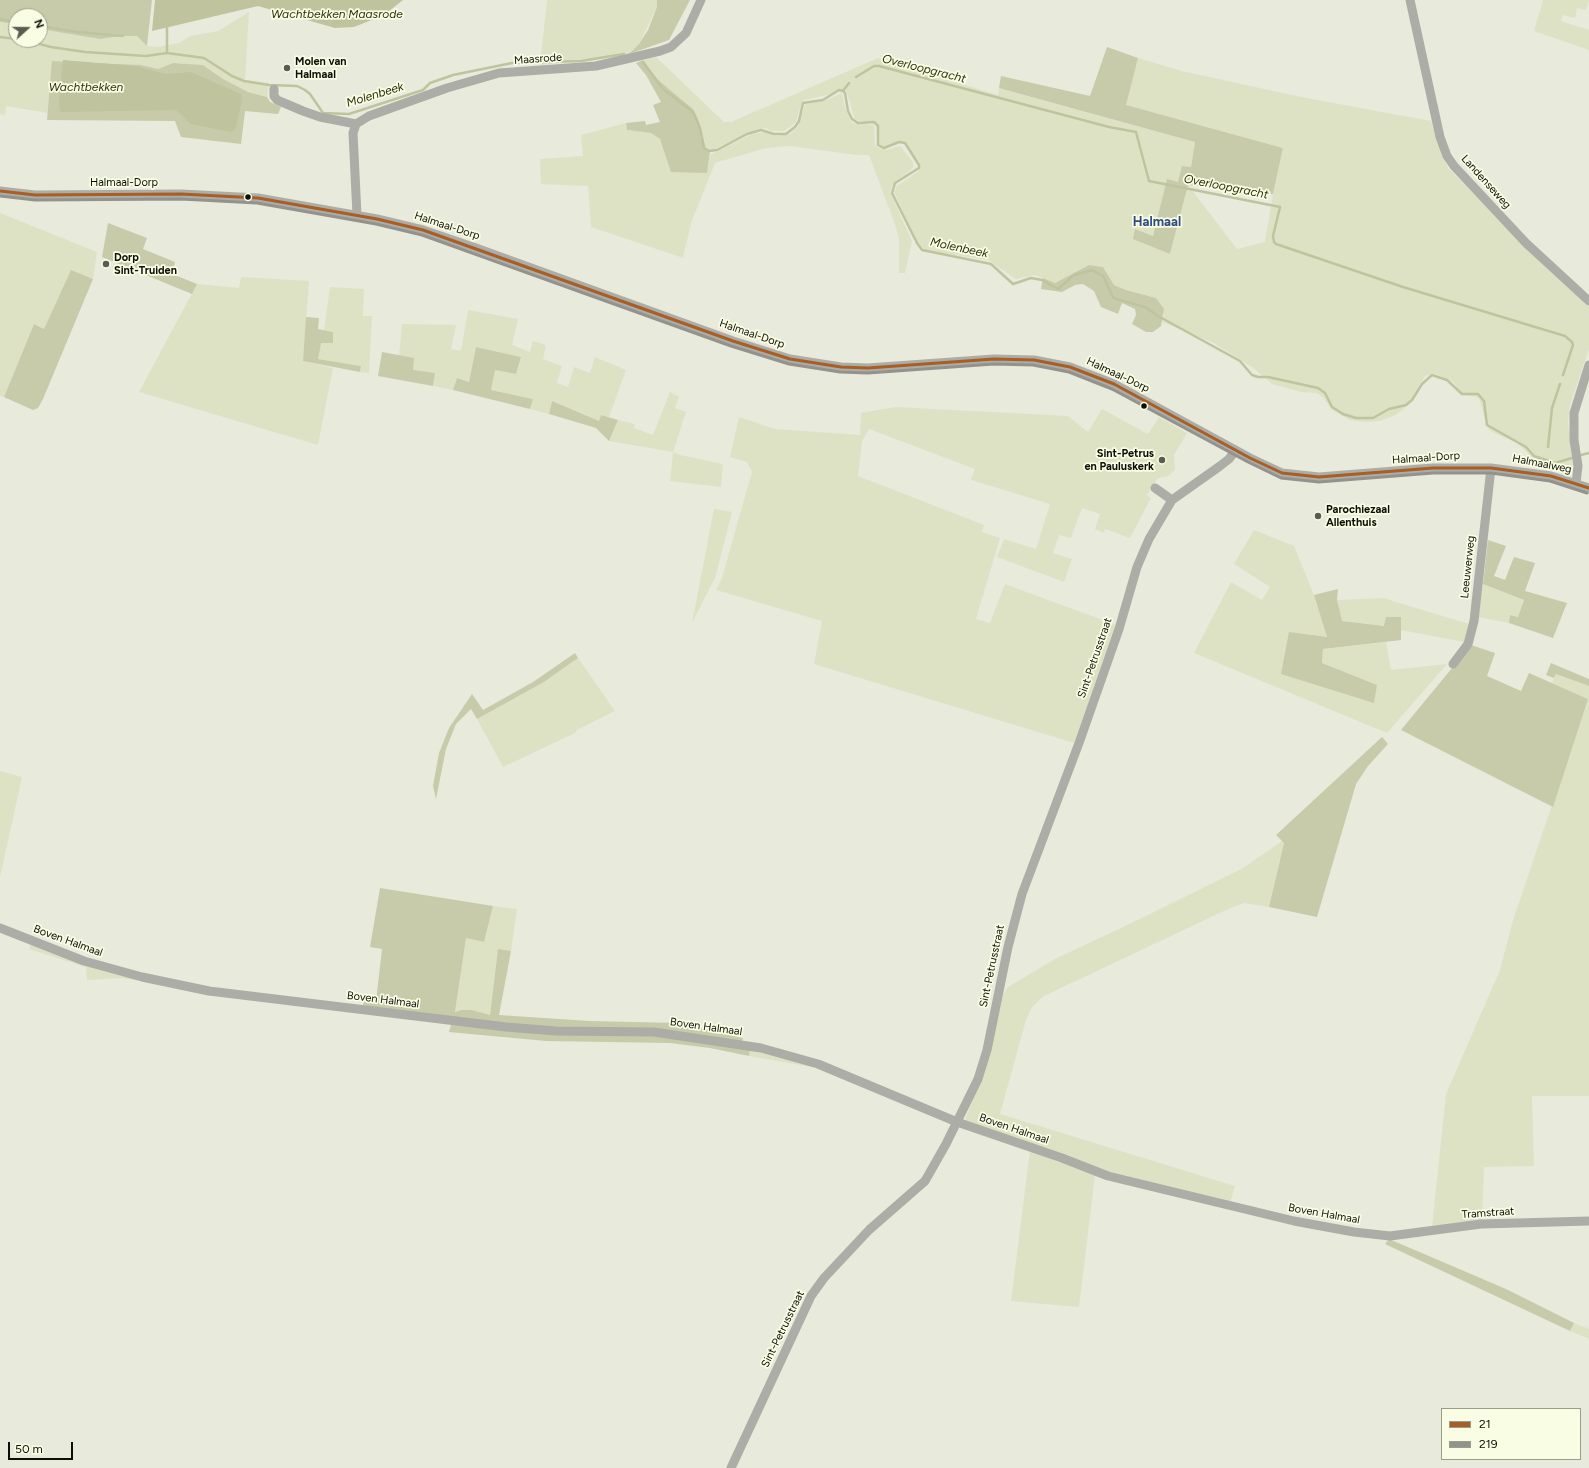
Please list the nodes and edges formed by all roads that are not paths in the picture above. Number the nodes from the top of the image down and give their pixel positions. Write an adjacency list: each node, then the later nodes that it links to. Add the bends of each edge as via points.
1 (701, 0): 4 (street, Maasrode, via 686,33 671,47 596,66 500,73 481,77 392,107)
2 (1410, 0): 7 (street, Landenseweg, via 1440,137 1447,156 1526,243)
3 (274, 88): 4 (street, via 277,100 303,112)
4 (356, 124): 6 (street, via 353,133)
5 (0, 191): 6 (street, Halmaal-Dorp, via 42,195 225,195)
6 (357, 215): 9 (street, Halmaal-Dorp, via 423,230 790,359 841,367 868,368 994,359 1034,360 1070,367 1114,384)
7 (1589, 302)
8 (1589, 365): 11 (street, via 1574,413 1574,440 1578,466)
9 (1235, 451): 10 (street, Halmaal-Dorp, via 1271,469 1305,476 1348,476 1433,468); 14 (street, Sint-Petrusstraat, via 1224,463)
10 (1491, 468): 11 (street, Halmaalweg, via 1552,476); 15 (street, Leeuwerweg, via 1474,621 1468,644)
11 (1576, 483): 13 (street, Halmaalweg)
12 (1155, 488): 14 (street)
13 (1589, 488)
14 (1172, 500): 17 (street, Sint-Petrusstraat, via 1149,539 1137,567 1119,629 1079,743 1022,894 1008,947 987,1050 978,1078)
15 (1453, 664)
16 (0, 928): 17 (street, Boven Halmaal, via 84,961 209,991 506,1027 556,1031 654,1032 761,1048 847,1075)
17 (957, 1122): 19 (street, Boven Halmaal, via 1108,1176 1294,1221); 20 (street, Sint-Petrusstraat, via 925,1181 869,1230 824,1278 811,1296)
18 (1589, 1221): 19 (street, Tramstraat, via 1481,1224)
19 (1390, 1236)
20 (731, 1468)

